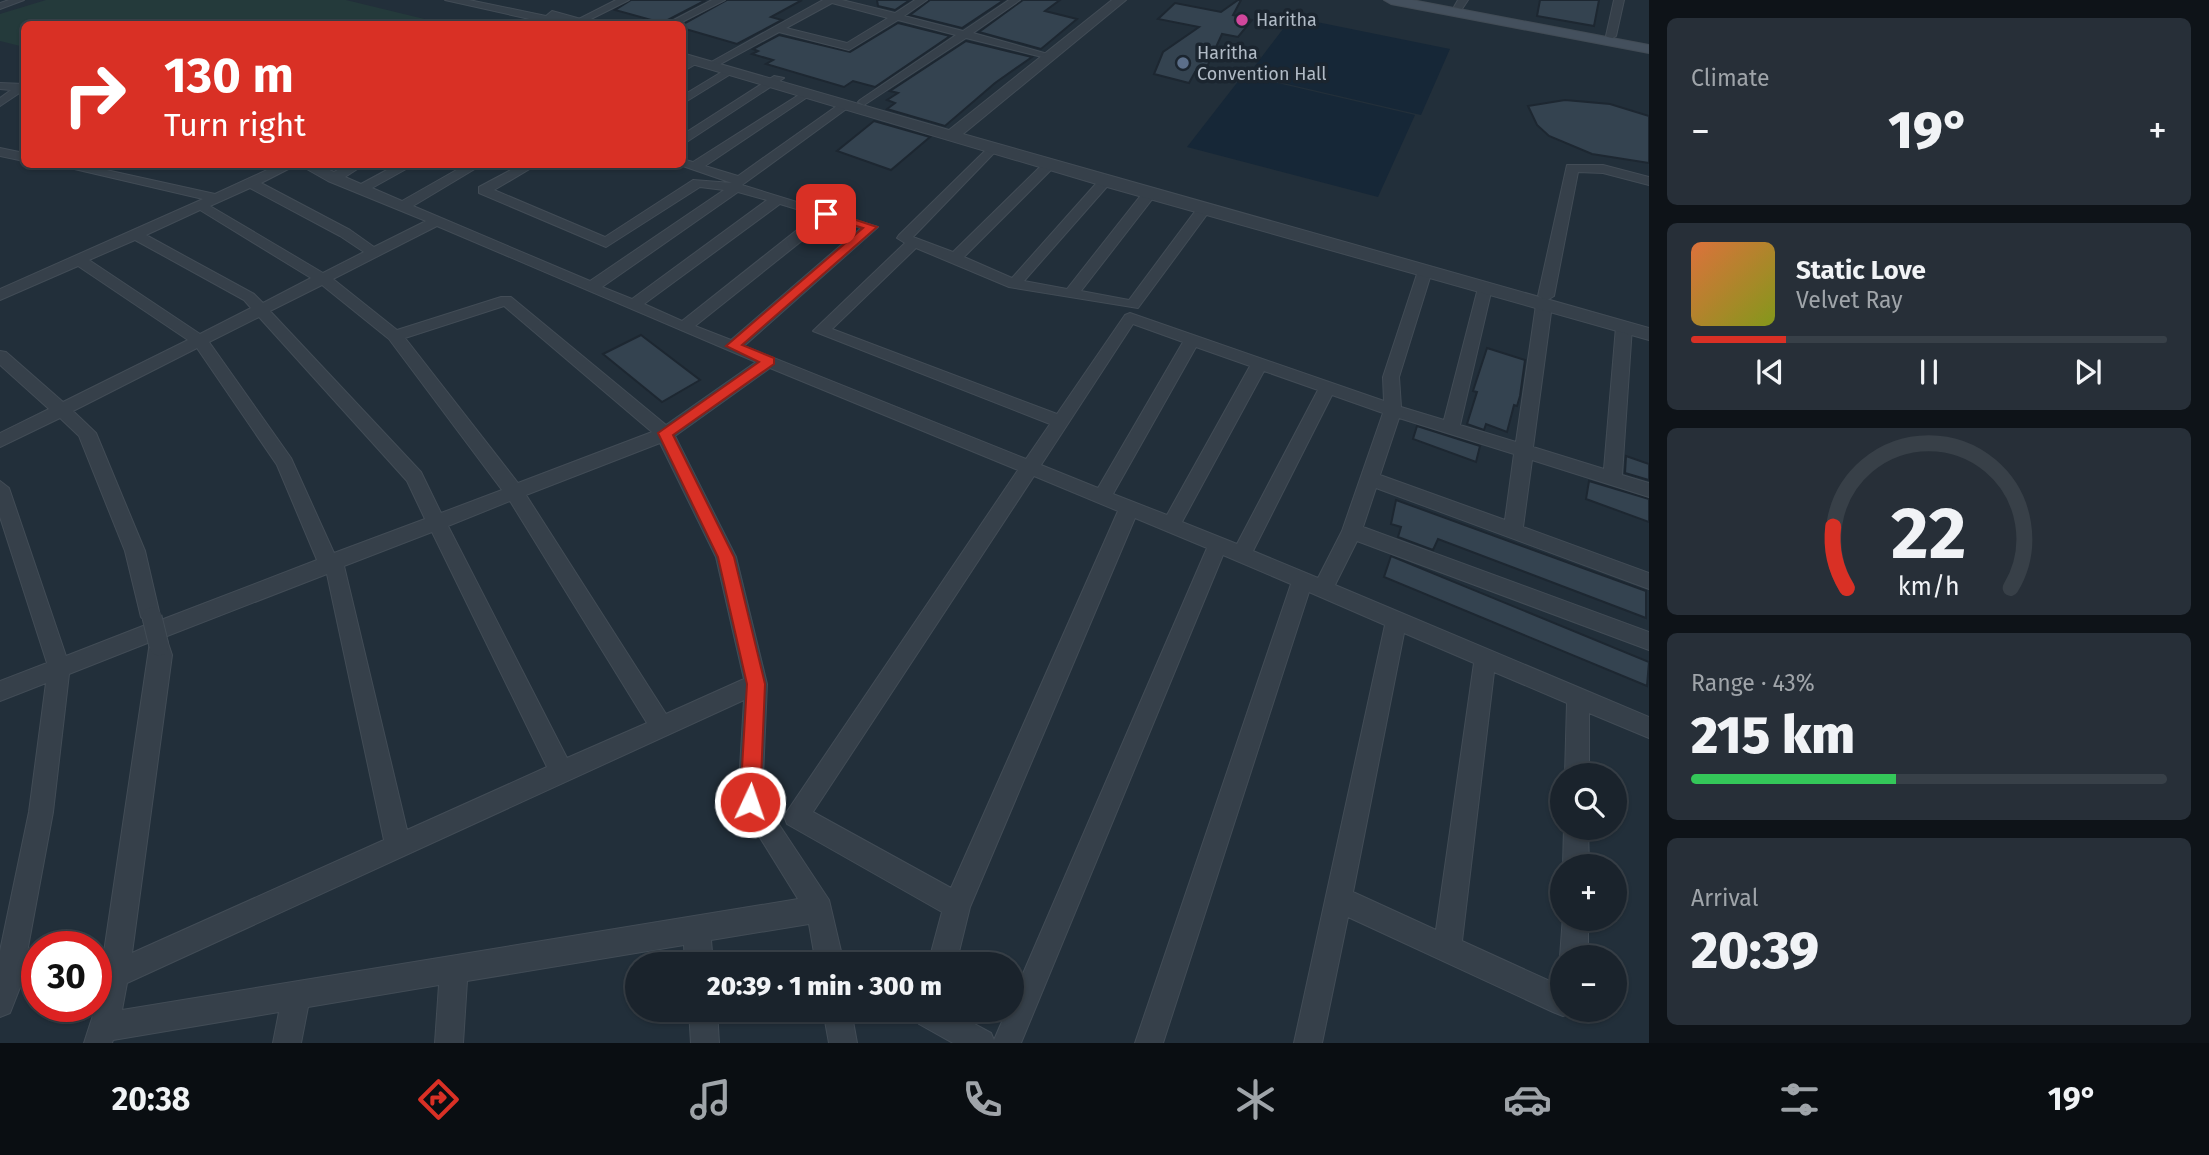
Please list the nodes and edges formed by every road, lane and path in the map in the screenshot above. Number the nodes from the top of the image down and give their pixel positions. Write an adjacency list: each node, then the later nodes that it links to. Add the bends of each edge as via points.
1 (19, 0): 14 (street)
2 (452, 0): 15 (street)
3 (490, 0): 15 (street)
4 (624, 0): 18 (street)
5 (720, 0): 19 (street)
6 (830, 0): 16 (street); 20 (street)
7 (922, 0): 16 (street)
8 (1015, 0): 21 (street)
9 (1120, 0): 25 (street)
10 (1391, 0): 24 (main road)
11 (1420, 0): 13 (main road)
12 (1619, 0): 22 (street)
13 (1461, 4): 22 (main road)
14 (0, 6)
15 (519, 10): 17 (street)
16 (895, 17): 20 (street, via 849,47); 21 (street)
17 (568, 21)
18 (574, 21)
19 (677, 21)
20 (778, 29): 26 (street)
21 (966, 35): 25 (street); 33 (street)
22 (1611, 36): 23 (main road)
23 (1649, 43)
24 (1649, 49)
25 (1051, 57): 36 (street)
26 (700, 62): 27 (street); 31 (street)
27 (774, 81): 32 (street); 33 (street); 37 (street)
28 (0, 86): 29 (street)
29 (21, 87)
30 (21, 88): 34 (street)
31 (686, 92)
32 (805, 94): 35 (street); 41 (street)
33 (864, 102): 36 (street)
34 (0, 103)
35 (845, 105): 36 (street); 41 (street, via 740,181)
36 (956, 133): 38 (street); 76 (street)
37 (686, 138)
38 (992, 148): 42 (street); 65 (street, via 904,238)
39 (0, 152): 40 (street)
40 (21, 156)
41 (689, 165)
42 (1049, 165): 51 (street); 67 (street)
43 (77, 168): 57 (street)
44 (283, 168): 53 (street)
45 (312, 168): 50 (street)
46 (352, 168): 50 (street)
47 (401, 168): 55 (street)
48 (470, 168): 60 (street)
49 (525, 168): 54 (street, via 484,190 606,243 698,183)
50 (333, 178): 55 (street)
51 (1106, 181): 56 (street); 71 (street)
52 (1649, 181): 76 (street, via 1603,169 1572,168)
53 (251, 183): 57 (street); 66 (street)
54 (737, 187): 58 (street); 72 (street)
55 (360, 189): 60 (street)
56 (1150, 193): 61 (street); 75 (street)
57 (216, 198): 59 (street)
58 (778, 200): 62 (street); 77 (street)
59 (200, 205): 64 (street); 70 (street)
60 (401, 206): 63 (street)
61 (1204, 209): 69 (street); 75 (street, via 1133,306)
62 (826, 214): 80 (street); 86 (street, via 871,227)
63 (437, 221): 66 (street); 72 (street)
64 (135, 234): 68 (street); 78 (street, via 248,297)
65 (914, 242): 67 (street); 93 (street, via 821,331)
66 (374, 253): 70 (street)
67 (955, 258): 71 (street)
68 (79, 260): 74 (street); 85 (street)
69 (1425, 271): 73 (street); 92 (street, via 1391,377)
70 (323, 279): 78 (street); 83 (street)
71 (1014, 284): 75 (street)
72 (592, 287): 77 (street)
73 (1485, 288): 76 (street); 94 (street)
74 (0, 295)
75 (1070, 295)
76 (1545, 300): 79 (street); 81 (street); 97 (street)
77 (633, 305): 80 (street)
78 (261, 310): 85 (street); 106 (street, via 414,477)
79 (1649, 324)
80 (684, 327): 86 (street)
81 (1624, 327): 82 (street); 100 (street)
82 (1649, 334)
83 (395, 336): 95 (street, via 506,300); 103 (street)
84 (1192, 340): 89 (street); 93 (street, via 1130,318); 104 (street)
85 (200, 341): 91 (street); 112 (street, via 285,463)
86 (733, 346): 88 (street)
87 (0, 356): 91 (street)
88 (769, 361): 95 (street); 98 (street)
89 (1260, 363): 90 (street); 107 (street)
90 (1328, 387): 92 (street); 111 (street)
91 (62, 410): 96 (street); 136 (street, bridge, via 87,433 135,551 161,655)
92 (1393, 410): 94 (street); 99 (street)
93 (1062, 422): 98 (street)
94 (1451, 427): 97 (street)
95 (665, 433): 103 (street); 119 (street, via 726,557)
96 (0, 441)
97 (1527, 451): 100 (street); 108 (street)
98 (1029, 470): 104 (street); 128 (street, via 796,816)
99 (1368, 478): 108 (street); 109 (street)
100 (1613, 478): 102 (street)
101 (0, 488): 118 (street)
102 (1649, 490)
103 (514, 492): 106 (street); 122 (street)
104 (1101, 498): 105 (street)
105 (1129, 509): 107 (street); 128 (street)
106 (435, 522): 112 (street); 125 (street)
107 (1171, 525): 110 (street)
108 (1513, 530): 113 (street)
109 (1352, 531): 114 (street); 116 (street)
110 (1218, 544): 111 (street); 149 (street)
111 (1241, 555): 114 (street)
112 (329, 564): 118 (street); 126 (street, via 336,570)
113 (1649, 581)
114 (1313, 584): 115 (street); 150 (street)
115 (1396, 621): 117 (street); 127 (street)
116 (1649, 641)
117 (1485, 659): 121 (street); 131 (street)
118 (59, 668): 120 (street); 139 (street, via 41,812)
119 (756, 684): 122 (street); 129 (street, via 750,802)
120 (0, 691)
121 (1578, 698): 123 (street); 124 (street)
122 (662, 727): 125 (street)
123 (1649, 728)
124 (1577, 763)
125 (562, 772): 126 (street)
126 (398, 846): 136 (street)
127 (1339, 900): 131 (street); 151 (street)
128 (957, 906): 134 (street)
129 (820, 909): 130 (street); 133 (street)
130 (697, 931): 132 (street); 135 (street)
131 (1447, 949): 138 (street)
132 (698, 952)
133 (828, 952)
134 (945, 952)
135 (454, 969): 137 (street); 145 (street)
136 (114, 975): 143 (street)
137 (297, 994): 143 (street); 144 (street)
138 (1550, 996)
139 (0, 1003)
140 (704, 1022): 146 (street)
141 (839, 1022): 147 (street)
142 (943, 1022): 148 (street)
143 (101, 1035)
144 (287, 1043)
145 (449, 1043)
146 (705, 1043)
147 (843, 1043)
148 (981, 1043)
149 (1007, 1043)
150 (1149, 1043)
151 (1308, 1043)

